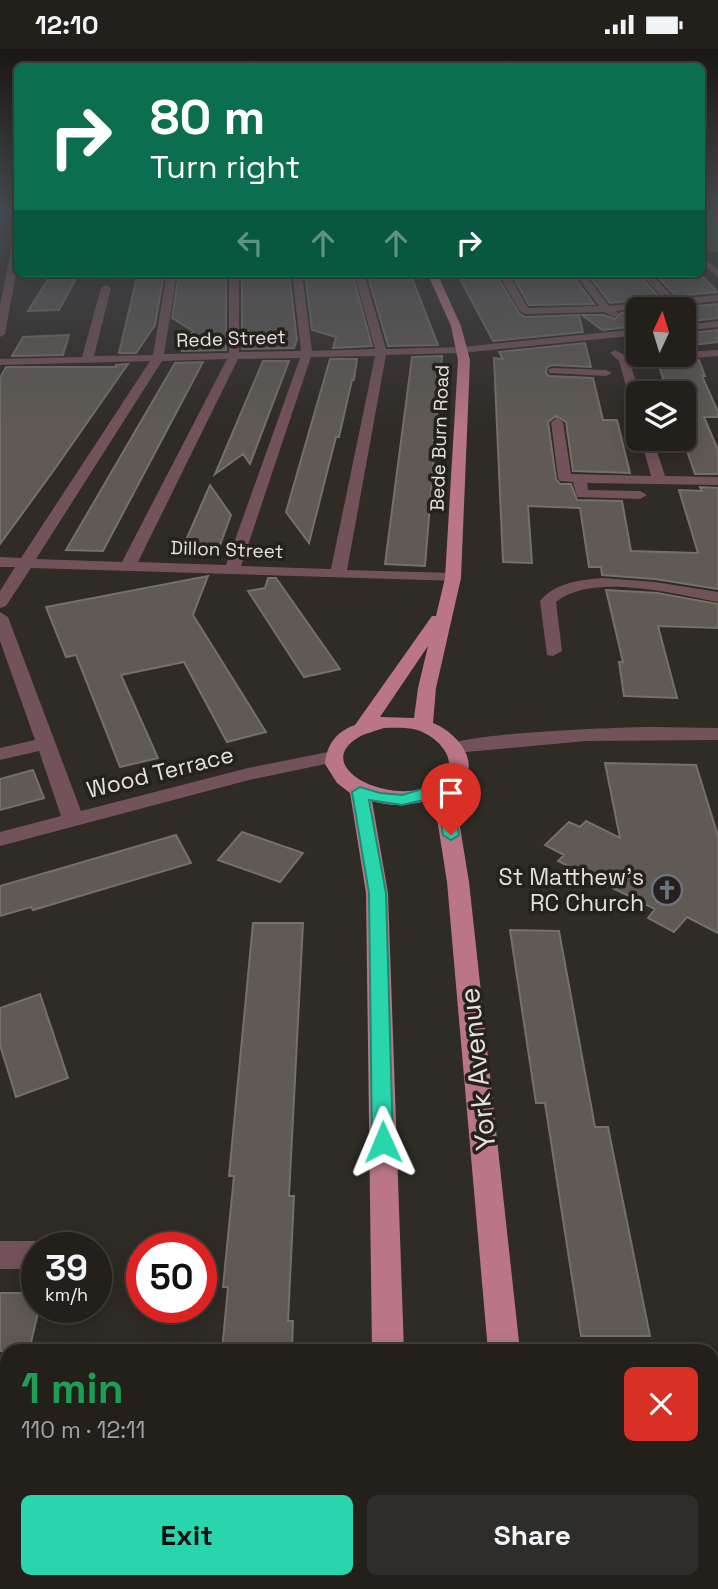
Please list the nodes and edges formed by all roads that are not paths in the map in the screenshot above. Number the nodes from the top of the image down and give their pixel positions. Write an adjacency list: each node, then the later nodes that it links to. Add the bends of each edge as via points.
1 (9, 284): 14 (street)
2 (170, 284): 29 (street)
3 (234, 284): 27 (street)
4 (298, 284): 26 (street)
5 (362, 284): 25 (street)
6 (437, 284): 24 (main road, Bede Burn Road)
7 (509, 284): 16 (street, via 525,311)
8 (587, 284): 16 (street)
9 (655, 284): 11 (street)
10 (106, 288): 30 (street)
11 (667, 297)
12 (718, 298): 13 (street)
13 (696, 300)
14 (2, 305): 20 (street)
15 (626, 307): 16 (street)
16 (607, 309): 17 (street)
17 (626, 323)
18 (718, 324): 19 (street)
19 (696, 327)
20 (0, 334)
21 (626, 334): 22 (street, Rede Street)
22 (596, 337): 23 (street, Rede Street); 31 (street)
23 (579, 338): 24 (street, Rede Street); 33 (street)
24 (462, 350): 25 (street, Rede Street); 48 (main road, Bede Burn Road)
25 (381, 352): 26 (street, Rede Street); 47 (street)
26 (307, 353): 27 (street, Rede Street); 46 (street)
27 (234, 356): 29 (street, Rede Street); 45 (street)
28 (713, 357): 31 (street)
29 (158, 358): 30 (street, Rede Street); 44 (street)
30 (87, 360): 32 (street, Rede Street)
31 (624, 360): 36 (street)
32 (0, 362)
33 (576, 362): 34 (street); 35 (street)
34 (552, 371)
35 (606, 373)
36 (630, 381)
37 (557, 422): 39 (street)
38 (651, 451): 40 (street)
39 (572, 478): 40 (street); 42 (street, via 582,494)
40 (659, 480): 41 (street)
41 (718, 481)
42 (640, 495)
43 (0, 562): 44 (street, Dillon Street)
44 (25, 563): 45 (street, Dillon Street); 50 (street)
45 (128, 566): 46 (street, Dillon Street)
46 (232, 570): 47 (street, Dillon Street)
47 (338, 574): 48 (street, Dillon Street)
48 (453, 578): 51 (main road, Bede Burn Road)
49 (718, 597): 53 (street, via 624,583 554,593 548,601)
50 (0, 603)
51 (446, 610): 54 (main road, Bede Burn Road); 55 (main road, Bede Burn Road)
52 (0, 617): 57 (street)
53 (553, 650)
54 (423, 725): 55 (main road); 58 (main road, via 441,733)
55 (364, 726): 60 (main road, via 338,744)
56 (718, 734): 58 (street, via 571,734)
57 (47, 743): 59 (street); 63 (street)
58 (455, 747): 61 (main road, via 461,759 458,772)
59 (0, 754)
60 (333, 757): 62 (main road, via 344,782); 63 (street, Wood Terrace)
61 (443, 788): 62 (main road, via 402,800); 68 (main road, York Avenue, via 458,881)
62 (360, 792): 67 (main road, via 377,893)
63 (73, 819): 64 (street, Wood Terrace)
64 (0, 839)
65 (0, 1255): 66 (street)
66 (21, 1255)
67 (388, 1344)
68 (503, 1344)

